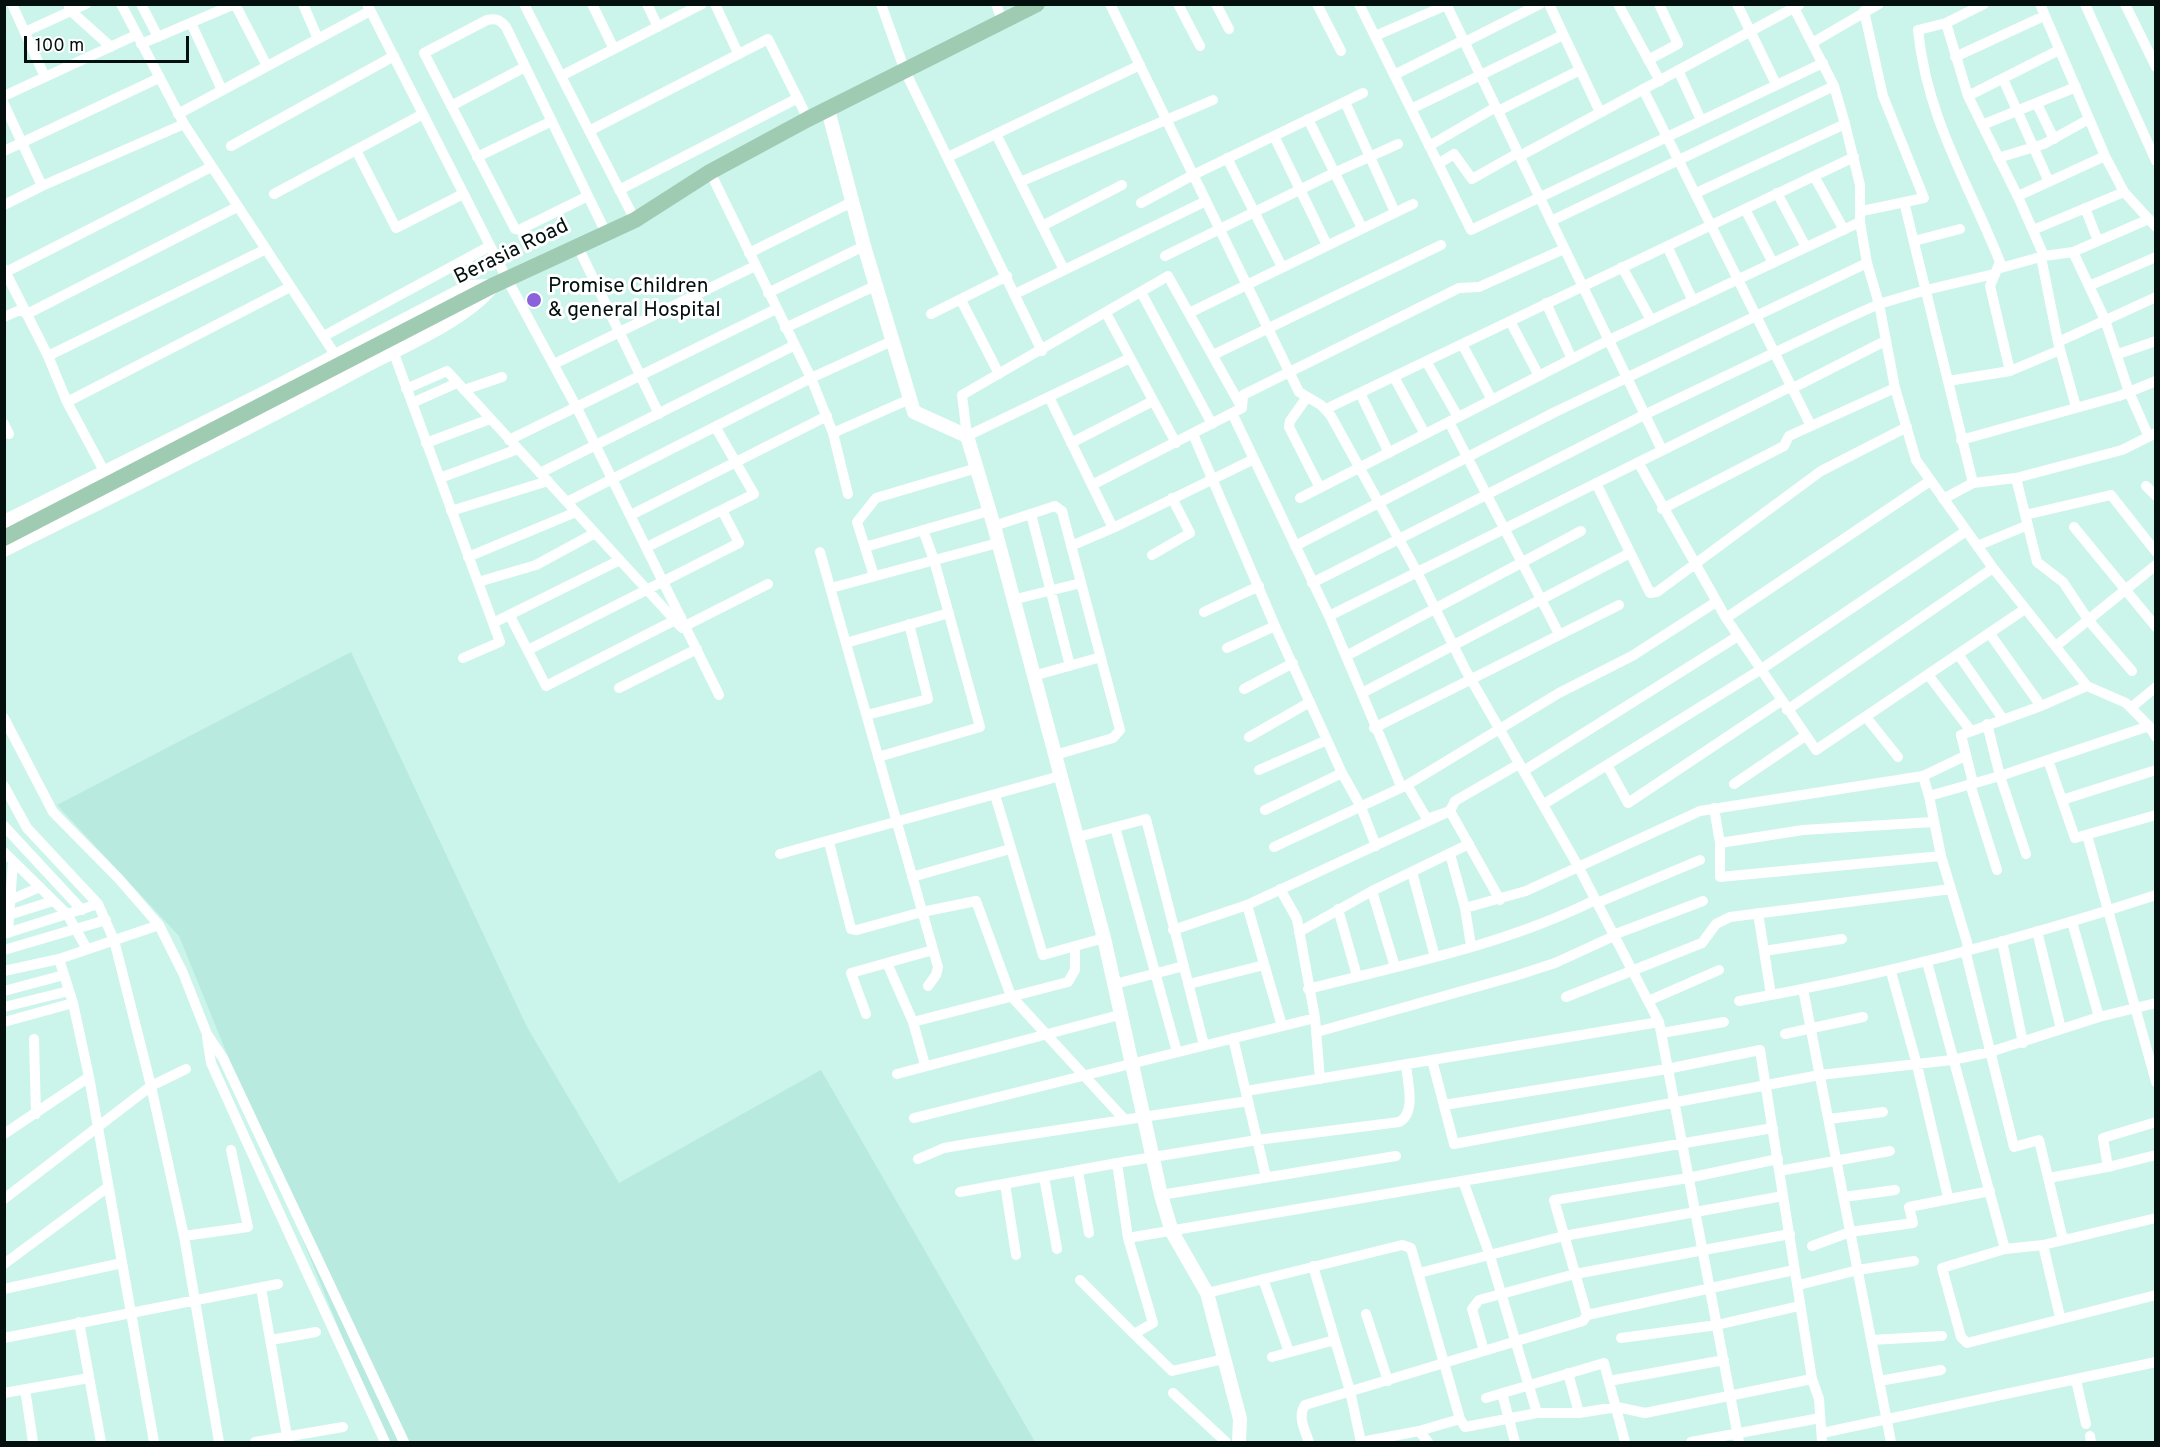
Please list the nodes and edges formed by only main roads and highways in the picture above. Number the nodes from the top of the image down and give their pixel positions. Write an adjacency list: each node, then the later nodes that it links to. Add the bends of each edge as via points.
1 (1036, 4): 2 (main road, Berasia Road, via 808,119 710,172 635,220 467,299)
2 (4, 538)

